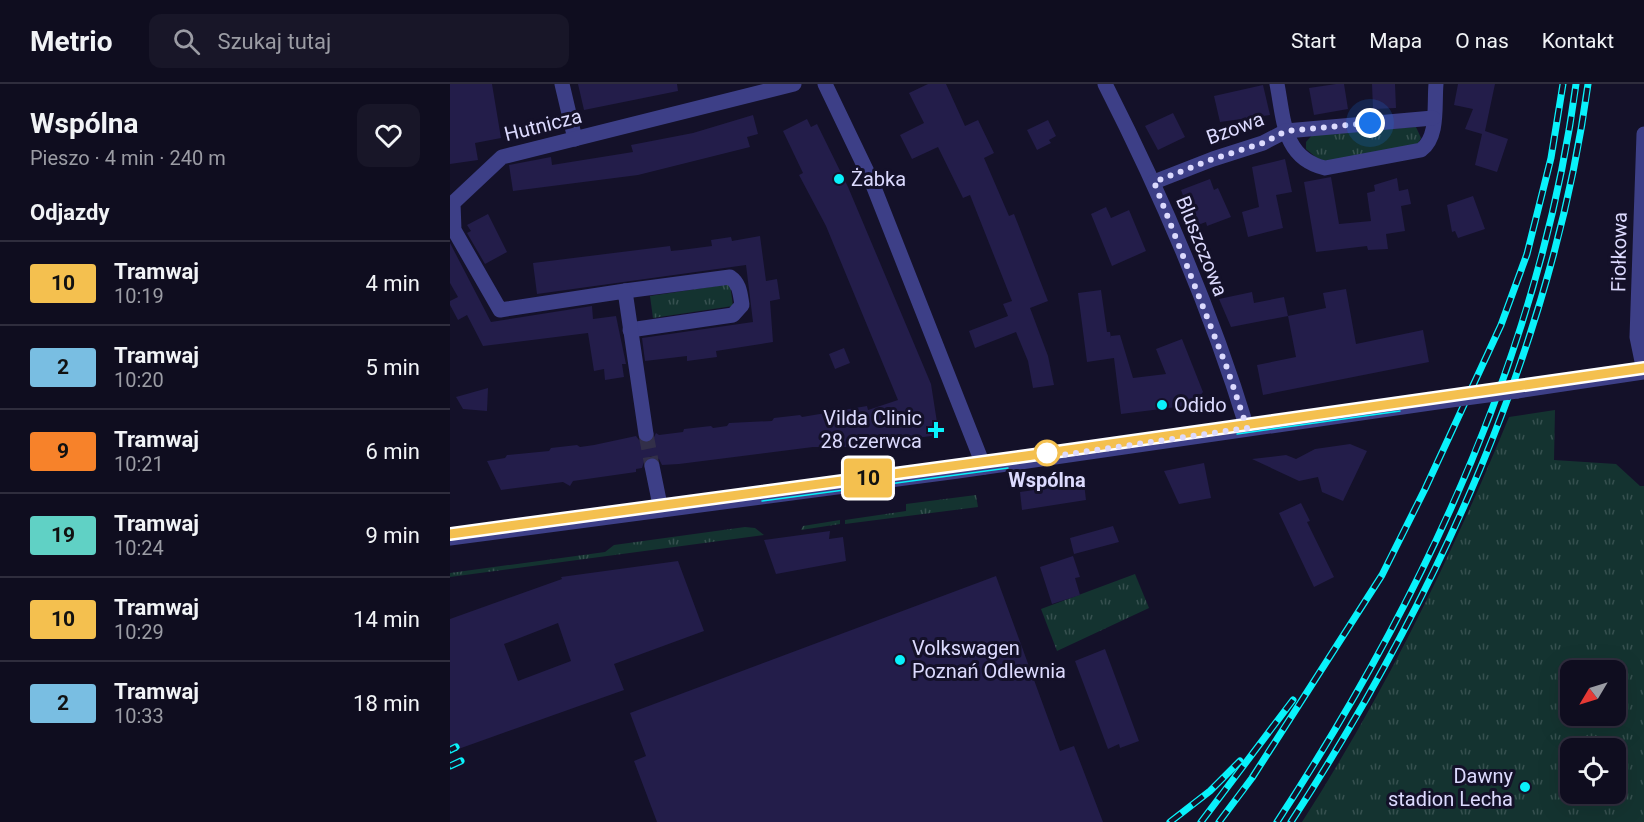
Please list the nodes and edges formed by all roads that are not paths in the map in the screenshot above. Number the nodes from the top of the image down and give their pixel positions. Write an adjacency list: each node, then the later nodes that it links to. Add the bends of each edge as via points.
1 (562, 84): 10 (street)
2 (794, 84): 10 (street, Hutnicza)
3 (825, 84): 18 (street, via 869,175)
4 (1105, 84): 11 (street, Bluszczowa)
5 (1277, 84): 8 (street, Bzowa)
6 (1436, 84): 7 (street)
7 (1433, 118): 8 (street); 8 (street, via 1432,136 1421,150 1325,168 1300,157)
8 (1286, 131): 11 (street, Bzowa)
9 (1644, 134): 14 (street, Fiołkowa, via 1638,337)
10 (575, 139): 12 (street, Hutnicza, via 502,157 453,203 454,230 500,310)
11 (1154, 182): 15 (street, Bluszczowa)
12 (625, 291): 13 (street); 13 (street, via 730,277 741,295 742,305 733,315)
13 (630, 330): 16 (street)
14 (1644, 371): 15 (street, bridge)
15 (1247, 428): 18 (street)
16 (646, 434)
17 (652, 466): 19 (street)
18 (984, 467): 19 (street)
19 (661, 510): 20 (street)
20 (450, 538)

